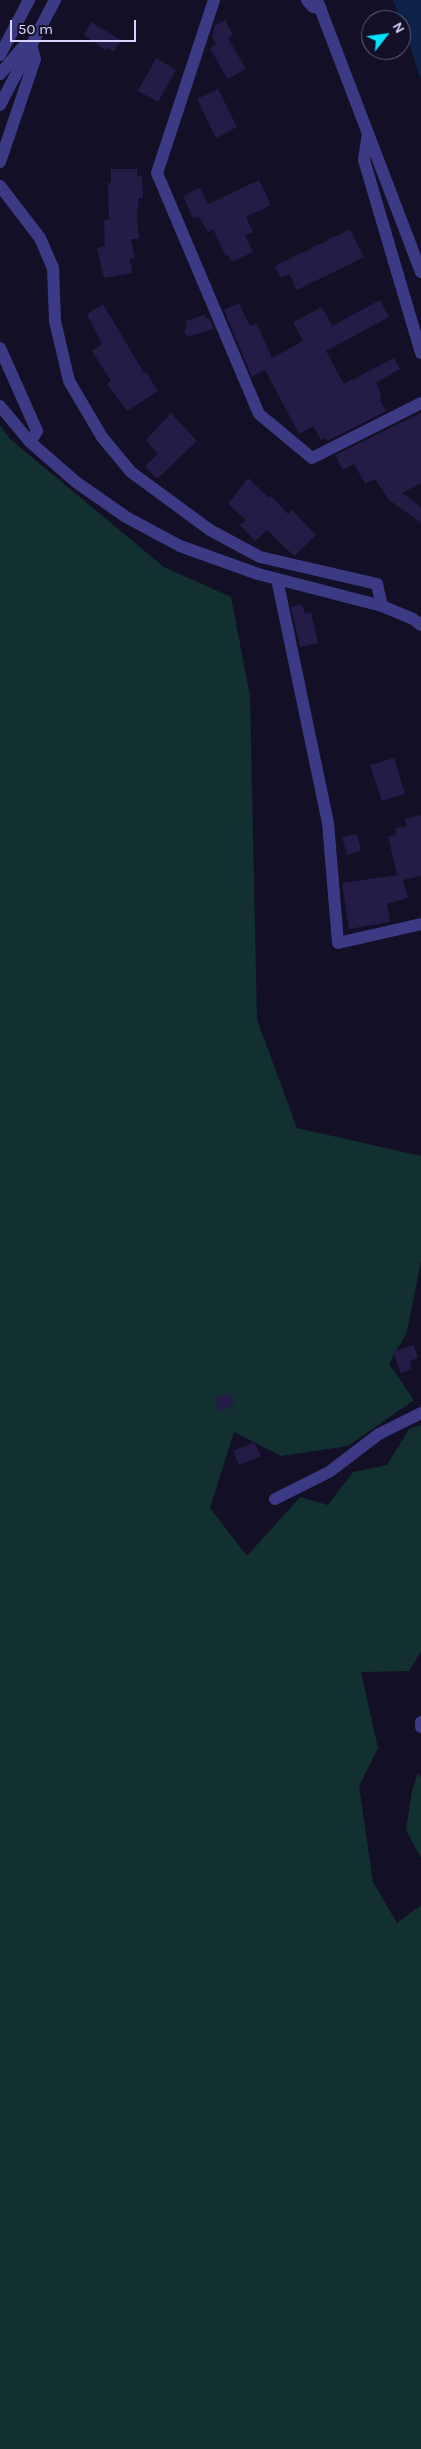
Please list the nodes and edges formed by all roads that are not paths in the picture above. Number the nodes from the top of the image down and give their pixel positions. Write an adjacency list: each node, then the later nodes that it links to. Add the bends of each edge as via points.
1 (29, 0): 7 (street)
2 (55, 0): 6 (street)
3 (214, 0): 16 (street, via 157,173 259,414 312,458)
4 (307, 0): 5 (street, via 314,7)
5 (319, 4): 10 (street)
6 (31, 45): 8 (street, via 22,48); 9 (street); 11 (street, via 35,59)
7 (0, 55)
8 (0, 74)
9 (0, 105)
10 (368, 133): 13 (street); 15 (street, via 364,160)
11 (0, 162)
12 (0, 186): 20 (street, via 40,238 53,268 54,321 69,381 102,438 131,472 210,530 260,557 377,584)
13 (421, 272)
14 (0, 348): 18 (street, via 37,431)
15 (421, 353)
16 (421, 404)
17 (0, 406): 18 (street)
18 (30, 442): 19 (street, via 76,482 126,517 180,546)
19 (277, 579): 20 (street); 22 (street, via 328,822 338,944)
20 (382, 606): 21 (street)
21 (421, 625)
22 (421, 924)
23 (421, 1413): 24 (street, via 379,1434 329,1472)
24 (275, 1499)
25 (421, 1722): 26 (street)
26 (421, 1727)

